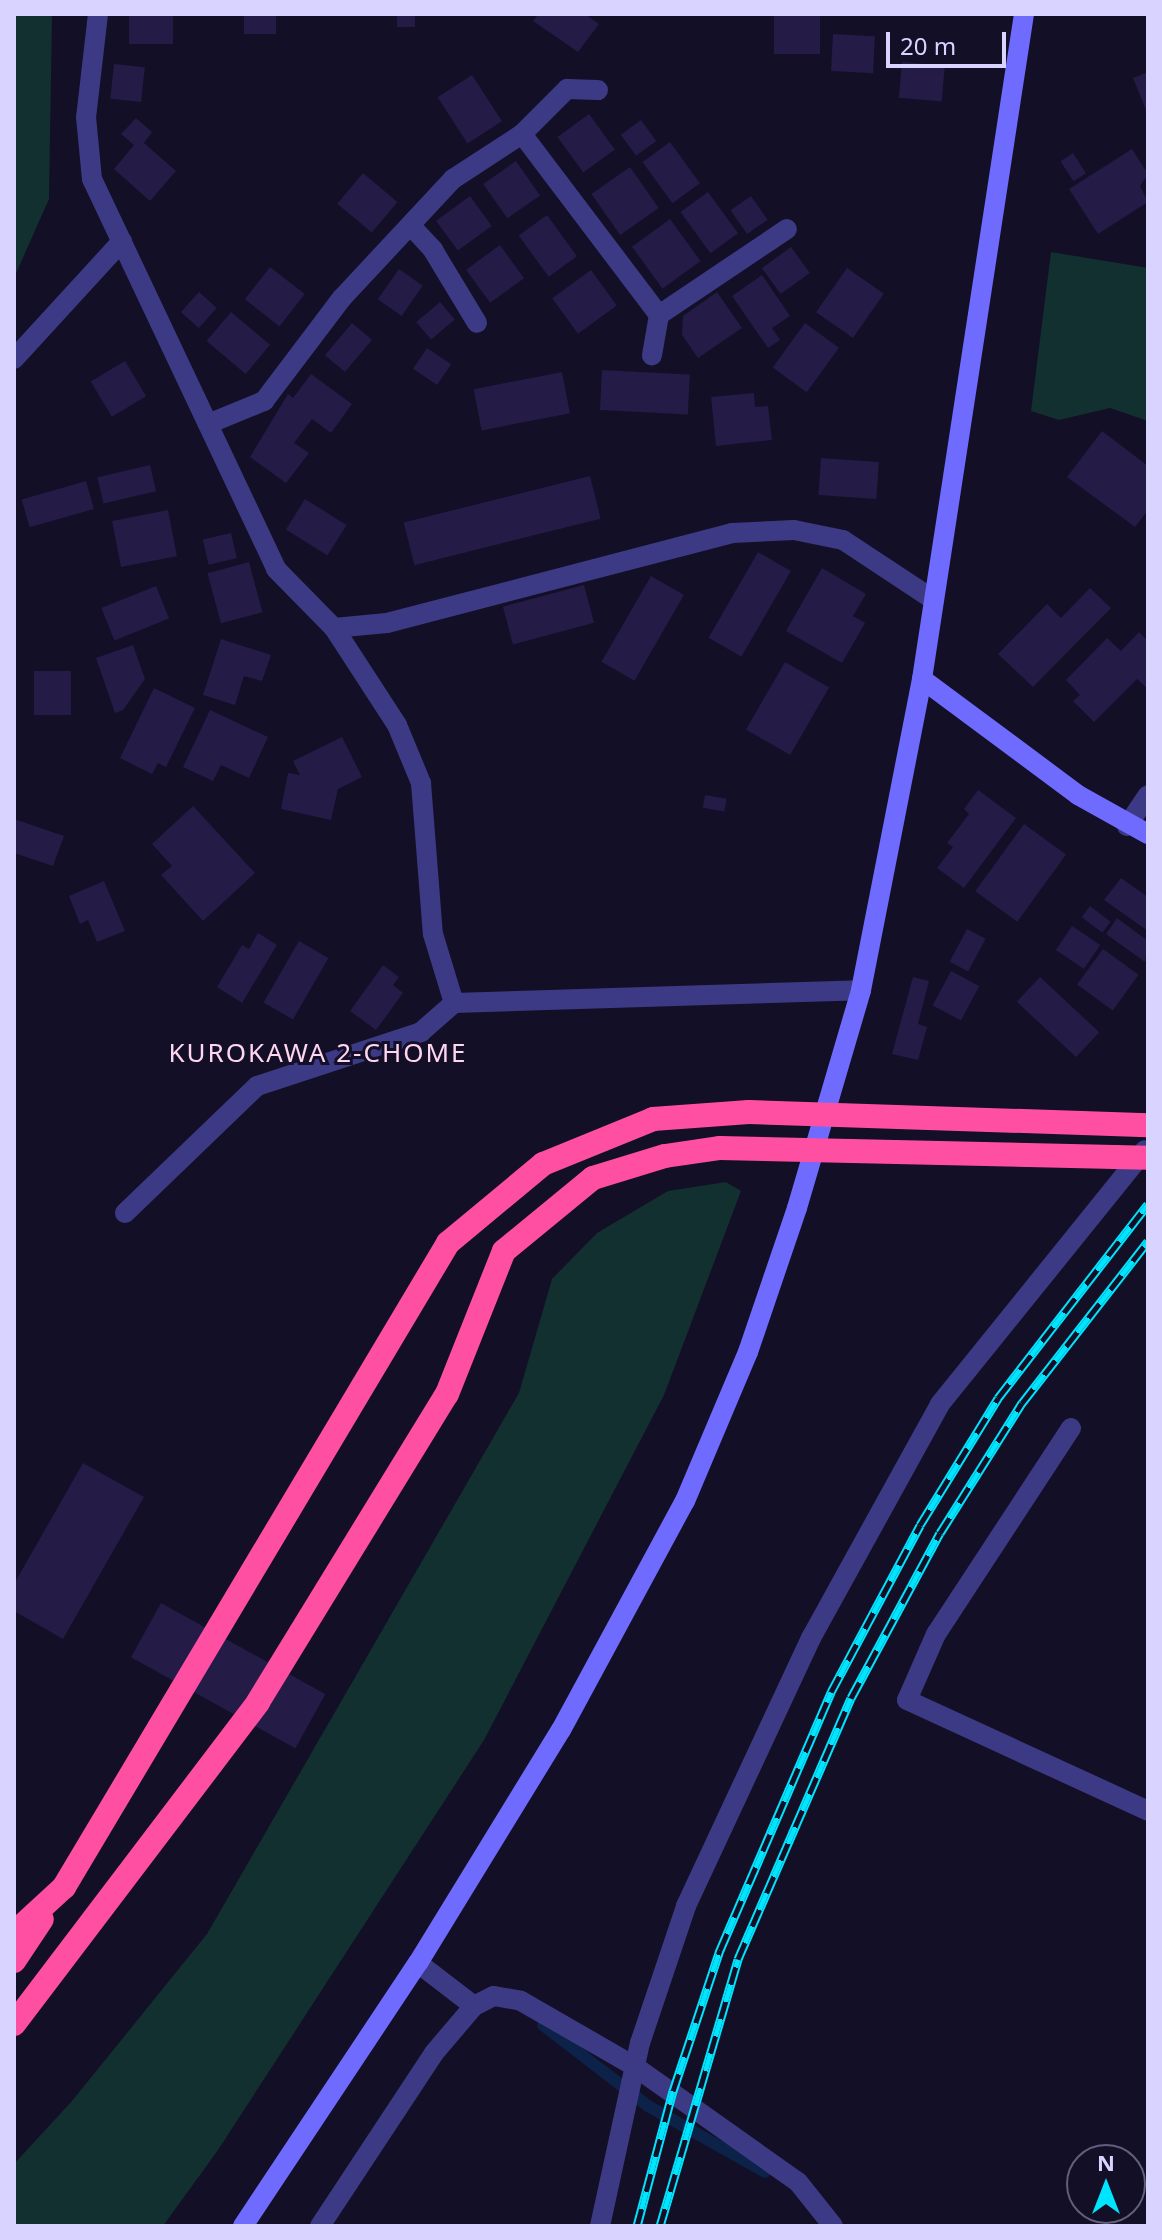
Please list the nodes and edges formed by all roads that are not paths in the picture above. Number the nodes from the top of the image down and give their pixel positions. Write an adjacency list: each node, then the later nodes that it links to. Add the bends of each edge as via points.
1 (98, 14): 7 (street, via 86,117 92,179)
2 (1024, 14): 13 (street)
3 (598, 90): 4 (street, via 567,89)
4 (522, 134): 5 (street, via 453,179); 8 (street)
5 (411, 226): 9 (street, via 433,250); 12 (street, via 342,298 264,401)
6 (787, 229): 8 (street)
7 (122, 241): 11 (street); 12 (street)
8 (659, 315): 10 (street)
9 (477, 323)
10 (652, 355)
11 (14, 359)
12 (208, 424): 14 (street, via 276,569)
13 (931, 598): 14 (street, via 843,540 794,530 748,532 387,623); 15 (street)
14 (334, 628): 20 (street, via 397,725 421,783 433,934)
15 (922, 679): 17 (street); 19 (street)
16 (1148, 795): 17 (street)
17 (1127, 826): 18 (street)
18 (1148, 834)
19 (861, 990): 20 (street); 30 (street, via 788,1237 748,1352 685,1501 561,1730)
20 (454, 1003): 24 (street, via 421,1032 257,1086)
21 (1148, 1125): 27 (highway, via 749,1112 653,1119 543,1164 448,1243)
22 (1148, 1147): 33 (street, via 940,1404 811,1638 692,1892)
23 (1148, 1158): 32 (highway, via 720,1148 665,1156 593,1178 504,1251 447,1394 258,1702)
24 (125, 1213)
25 (1071, 1428): 26 (street, via 936,1634 907,1700)
26 (1148, 1811)
27 (64, 1887): 28 (highway); 29 (highway)
28 (14, 1933)
29 (14, 1961)
30 (418, 1963): 31 (street); 34 (street)
31 (474, 2006): 33 (street, via 494,1996 521,2001); 35 (street, via 434,2053)
32 (14, 2024)
33 (634, 2066): 36 (street); 37 (street, via 798,2182)
34 (243, 2226)
35 (320, 2226)
36 (600, 2226)
37 (833, 2226)

